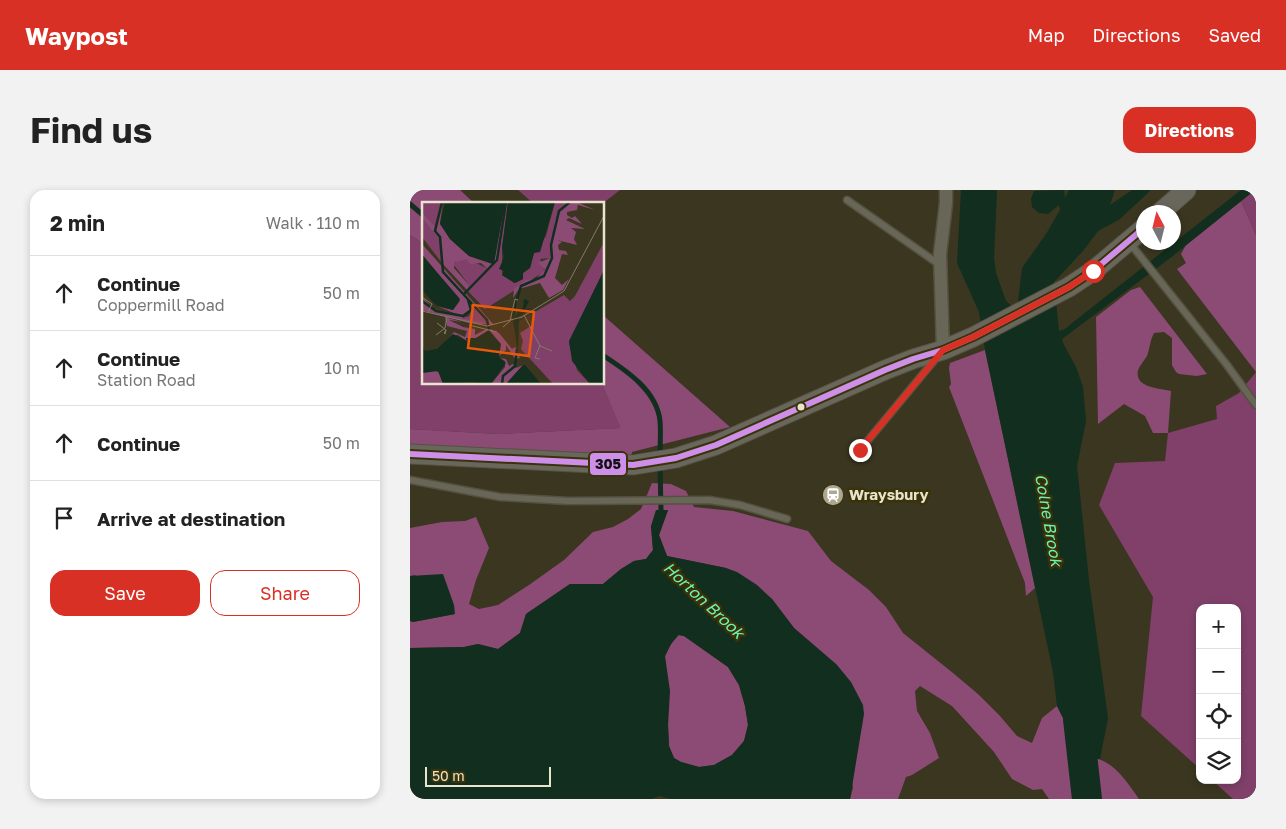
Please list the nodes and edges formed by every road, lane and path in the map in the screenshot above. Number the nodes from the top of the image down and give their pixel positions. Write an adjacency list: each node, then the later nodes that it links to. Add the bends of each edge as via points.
1 (946, 190): 7 (street)
2 (1186, 190): 4 (street)
3 (846, 200): 7 (lane)
4 (1169, 205)
5 (1136, 235): 6 (street)
6 (1128, 242): 8 (street, via 1069,287); 9 (lane)
7 (941, 266): 8 (street)
8 (943, 350): 10 (lane); 11 (street, via 885,370 716,445 676,458 633,465)
9 (1256, 405)
10 (860, 450)
11 (410, 454)
12 (410, 480): 13 (lane, via 500,498 709,500 740,504)
13 (787, 519)

